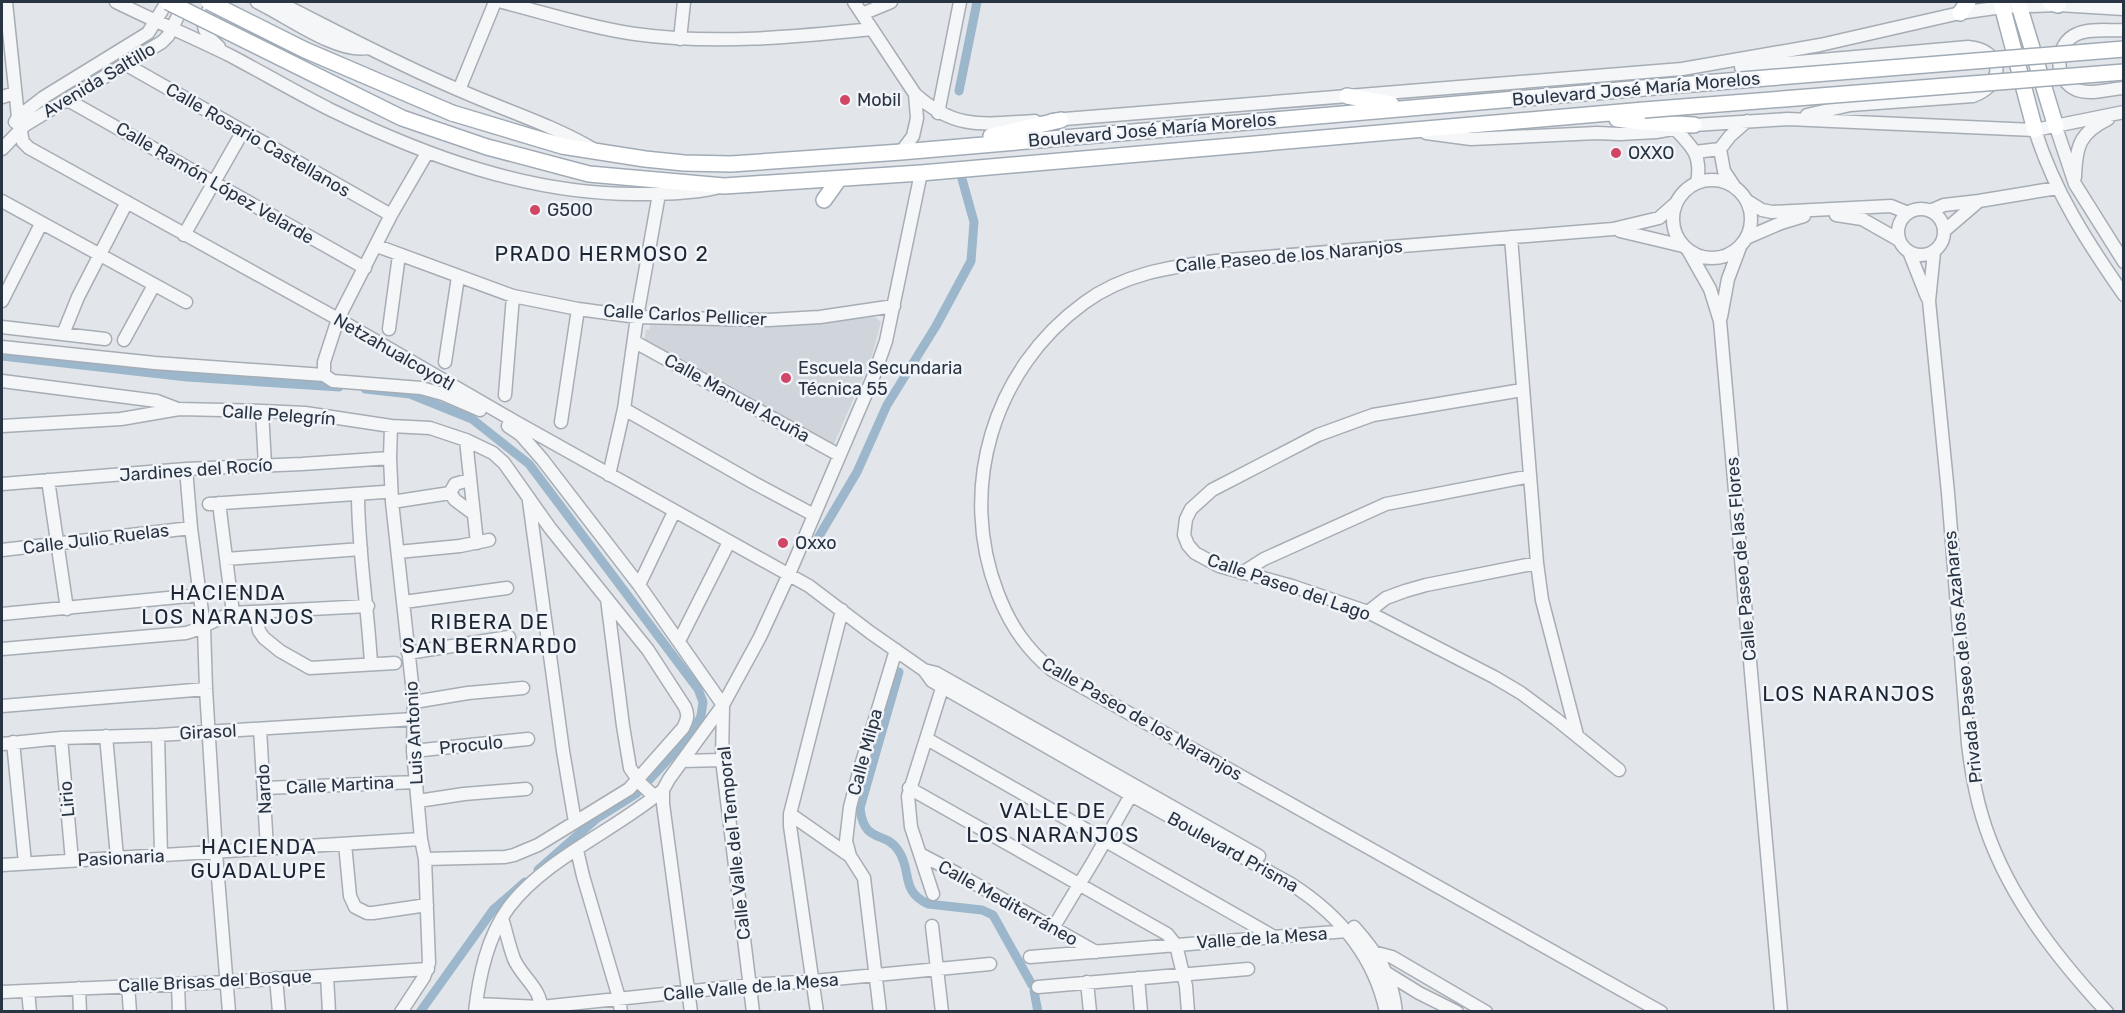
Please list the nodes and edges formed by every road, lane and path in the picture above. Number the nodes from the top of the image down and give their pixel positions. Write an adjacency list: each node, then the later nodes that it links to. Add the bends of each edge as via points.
1 (6, 2): 26 (street)
2 (116, 2): 19 (street)
3 (167, 2): 22 (street, Avenida Saltillo); 69 (main road, Boulevard José María Morelos, bridge, via 402,117 486,147 590,174)
4 (185, 2): 23 (street, Avenida Saltillo)
5 (209, 2): 60 (main road, Boulevard José María Morelos, bridge, via 305,50 452,113 547,142)
6 (217, 2): 31 (street, via 205,15 204,31)
7 (257, 2): 28 (street, via 330,42 351,49)
8 (278, 2): 28 (street)
9 (495, 2): 36 (street)
10 (502, 2): 27 (street, via 634,34)
11 (684, 2): 27 (street)
12 (854, 2): 21 (street, Boulevard José María Morelos)
13 (891, 2): 21 (street)
14 (960, 2): 44 (street)
15 (2054, 3): 17 (street, Boulevard José María Morelos); 20 (street, Boulevard José María Morelos)
16 (2002, 4): 17 (street, Boulevard José María Morelos); 18 (street, Boulevard José María Morelos); 54 (main road)
17 (2019, 4): 51 (main road)
18 (1964, 7): 33 (street, Boulevard José María Morelos, via 1820,45)
19 (129, 8): 22 (street); 30 (street, via 138,31)
20 (2124, 9)
21 (862, 14): 24 (street, Boulevard José María Morelos)
22 (157, 21): 23 (street); 30 (street, Avenida Saltillo, via 148,33)
23 (172, 29): 31 (street); 32 (street, Avenida Saltillo, via 162,42)
24 (872, 29): 27 (street, via 799,36); 38 (street, Boulevard José María Morelos)
25 (2124, 30): 35 (street, via 2075,34 2064,45 2059,65 2065,82 2080,91)
26 (5, 34): 37 (street)
27 (680, 39)
28 (368, 48): 36 (street)
29 (2124, 49): 42 (main road, Boulevard José María Morelos, bridge)
30 (121, 50): 49 (street, Avenida Saltillo, via 44,97)
31 (230, 56): 63 (street, via 331,110)
32 (125, 64): 41 (street, Avenida Saltillo); 53 (street, Calle Rosario Castellanos)
33 (1682, 69): 39 (street, Boulevard José María Morelos); 46 (street, via 1736,68 1968,47 1982,50 1995,61 1992,85 1973,96 1850,105)
34 (2124, 72): 45 (main road, Boulevard José María Morelos, bridge)
35 (2124, 88)
36 (459, 90): 60 (street, via 540,122)
37 (15, 93): 40 (street); 49 (street)
38 (915, 94): 44 (street, Boulevard José María Morelos); 61 (street, via 917,118 913,136)
39 (1347, 96): 42 (main road); 47 (street, Boulevard José María Morelos)
40 (2, 97)
41 (66, 99): 49 (street, Avenida Saltillo); 66 (street, Calle Ramón López Velarde)
42 (1412, 108): 58 (main road, Boulevard José María Morelos)
43 (2124, 112): 51 (street); 68 (street, via 2097,126 2080,141)
44 (938, 113): 47 (street, Boulevard José María Morelos, via 983,123)
45 (1591, 115): 50 (main road, via 1642,123); 55 (main road, Boulevard José María Morelos)
46 (1788, 119): 48 (street); 54 (street)
47 (1061, 120): 58 (main road)
48 (1747, 121): 50 (street); 59 (street)
49 (19, 123): 56 (street, Avenida Saltillo); 57 (street, Avenida Saltillo); 76 (street, Netzahualcoyotl, via 23,142 29,148)
50 (1694, 125): 52 (street)
51 (2056, 127): 54 (street); 68 (street)
52 (1676, 129): 55 (street, via 1472,139); 62 (street)
53 (243, 130): 66 (street); 81 (street, Calle Rosario Castellanos)
54 (2035, 130): 71 (street)
55 (1413, 132): 64 (main road, Boulevard José María Morelos)
56 (2, 140)
57 (2, 149)
58 (936, 149): 61 (main road, Boulevard José María Morelos)
59 (1720, 149): 62 (street); 70 (street, via 1724,171)
60 (597, 151): 61 (main road, Boulevard José María Morelos, via 710,164)
61 (901, 152)
62 (1695, 152): 67 (street, via 1699,166)
63 (427, 153): 72 (street, via 495,174 574,191); 81 (street)
64 (921, 173): 65 (main road, Boulevard José María Morelos); 104 (street, Calle Valle del Temporal)
65 (839, 179): 69 (main road, Boulevard José María Morelos); 73 (main road)
66 (214, 183): 85 (street); 96 (street, Calle Ramón López Velarde)
67 (1697, 183): 70 (street, via 1723,181); 78 (street, via 1685,190)
68 (2075, 184): 95 (street)
69 (724, 186): 72 (street, via 696,193)
70 (1735, 186): 74 (street)
71 (2057, 188): 77 (street); 99 (street)
72 (659, 194): 106 (street)
73 (824, 200)
74 (1746, 200): 80 (street, via 1772,212 1891,206); 88 (street, via 1751,223)
75 (2, 201): 82 (street)
76 (127, 201): 85 (street, Netzahualcoyotl); 93 (street)
77 (1979, 201): 79 (street, via 1944,205); 84 (street)
78 (1677, 202): 83 (street, Calle Paseo de los Naranjos, via 1659,218); 90 (street, via 1673,220 1678,238)
79 (1930, 211): 80 (street); 84 (street, via 1937,215)
80 (1908, 213): 87 (street, via 1901,220)
81 (391, 215): 89 (street)
82 (41, 224): 93 (street); 101 (street)
83 (1613, 229): 86 (street, Calle Paseo de los Naranjos); 90 (street, Calle Paseo de los Naranjos)
84 (1944, 231): 91 (street)
85 (184, 235): 107 (street, Netzahualcoyotl)
86 (1511, 237): 119 (street); 278 (street, Calle Paseo de los Naranjos, via 1216,261 1170,267 1110,287 1060,323 1035,350 1001,406 982,477 984,547 1006,615 1021,639 1052,670)
87 (1899, 240): 88 (street, via 1862,219 1825,214 1795,218); 92 (street)
88 (1744, 242): 90 (street, via 1716,258 1696,255); 108 (street, Calle Paseo de las Flores, via 1728,279)
89 (377, 246): 94 (street, Calle Carlos Pellicer); 96 (street)
90 (1686, 248): 108 (street, Calle Paseo de las Flores, via 1710,289)
91 (1934, 252): 92 (street); 102 (street, Privada Paseo de los Azahares)
92 (1911, 254): 102 (street, Privada Paseo de los Azahares)
93 (99, 255): 98 (street); 111 (street)
94 (399, 255): 97 (street, Calle Carlos Pellicer); 110 (street)
95 (2124, 262)
96 (365, 268): 107 (street)
97 (458, 277): 100 (street, Calle Carlos Pellicer); 116 (street)
98 (154, 285): 103 (street); 113 (street)
99 (2124, 295)
100 (513, 296): 105 (street, Calle Carlos Pellicer); 120 (street)
101 (2, 301)
102 (1929, 301): 280 (street, Privada Paseo de los Azahares, via 1968,744 1982,818 1998,858 2039,931)
103 (186, 302)
104 (894, 306): 106 (street, Calle Carlos Pellicer, via 768,320); 128 (street, Calle Valle del Temporal, via 874,375)
105 (578, 309): 106 (street, Calle Carlos Pellicer); 124 (street)
106 (637, 317): 114 (street)
107 (338, 319): 117 (street, via 324,362); 132 (street, Netzahualcoyotl)
108 (1720, 321): 279 (street, Calle Paseo de las Flores)
109 (2, 327): 111 (street)
110 (389, 329)
111 (63, 334): 112 (street)
112 (105, 339)
113 (124, 340)
114 (635, 342): 121 (street); 128 (street, Calle Manuel Acuña)
115 (2, 347): 117 (street)
116 (445, 362)
117 (324, 375): 156 (street, via 333,381 421,388 443,394 510,427 542,459)
118 (2, 381): 122 (street, via 158,400)
119 (1522, 390): 133 (street); 154 (street, Calle Paseo del Lago, via 1373,415 1318,435 1212,490 1191,509 1184,535 1195,553)
120 (505, 395)
121 (624, 409): 132 (street); 143 (street)
122 (179, 410): 123 (street, Calle Pelegrín); 125 (street, Calle Pelegrín, via 140,417)
123 (262, 411): 126 (street, Calle Pelegrín); 130 (street)
124 (561, 422)
125 (2, 426)
126 (391, 426): 127 (street, Calle Pelegrín, via 430,428); 129 (street, Luis Antonio)
127 (466, 440): 135 (street); 140 (street, Calle Pelegrín, via 504,463)
128 (839, 455): 143 (street, Calle Valle del Temporal)
129 (390, 458): 130 (street, Jardines del Rocío); 139 (street, Luis Antonio)
130 (265, 465): 131 (street, Jardines del Rocío)
131 (186, 470): 134 (street, Jardines del Rocío); 144 (street)
132 (609, 475): 141 (street, Netzahualcoyotl)
133 (1530, 476): 153 (street); 154 (street, via 1386,504 1264,559)
134 (48, 480): 136 (street, Jardines del Rocío); 147 (street)
135 (470, 480): 137 (street, via 456,484); 142 (street)
136 (2, 484)
137 (450, 493): 139 (street); 142 (street)
138 (358, 495): 139 (street); 150 (street); 152 (street, via 214,503)
139 (388, 497): 151 (street, Luis Antonio)
140 (529, 500): 159 (street, Calle Pelegrín); 205 (street)
141 (674, 512): 146 (street, Netzahualcoyotl); 156 (street)
142 (474, 514): 148 (street)
143 (814, 515): 155 (street, Calle Valle del Temporal)
144 (191, 528): 147 (street, Calle Julio Ruelas); 158 (street)
145 (489, 540): 148 (street)
146 (729, 542): 155 (street, Netzahualcoyotl); 170 (street)
147 (57, 543): 149 (street, Calle Julio Ruelas); 162 (street)
148 (477, 543): 151 (street)
149 (2, 549)
150 (360, 549): 152 (street); 161 (street)
151 (398, 552): 160 (street, Luis Antonio)
152 (226, 559): 165 (street)
153 (1537, 563): 164 (street, via 1416,588 1386,598); 186 (street, via 1542,600)
154 (1242, 573): 164 (street, Calle Paseo del Lago)
155 (789, 574): 163 (street, Boulevard Prisma); 180 (street, Calle Valle del Temporal)
156 (639, 585): 170 (street)
157 (507, 588): 160 (street)
158 (199, 595): 162 (street); 168 (street)
159 (607, 598): 196 (street, via 626,751); 196 (street, Calle Pelegrín, via 648,650 688,714 683,728)
160 (404, 602): 173 (street, Luis Antonio)
161 (368, 606): 167 (street); 175 (street)
162 (67, 609): 166 (street)
163 (842, 610): 172 (street, Boulevard Prisma); 204 (street)
164 (1368, 612): 186 (street, Calle Paseo del Lago, via 1521,693)
165 (233, 613): 167 (street); 168 (street)
166 (2, 614)
167 (255, 614): 175 (street, via 258,631 264,638 304,666 321,669)
168 (204, 627): 171 (street, via 186,633); 178 (street)
169 (509, 637): 173 (street)
170 (679, 641): 180 (street)
171 (2, 649)
172 (896, 650): 176 (street, Boulevard Prisma, via 924,670 932,681); 214 (street, Calle Milpa, via 850,807 846,841)
173 (408, 652): 179 (street, Luis Antonio)
174 (395, 663): 175 (street)
175 (372, 664)
176 (945, 683): 190 (street); 201 (street, Boulevard Prisma)
177 (523, 688): 179 (street)
178 (206, 689): 181 (street); 184 (street)
179 (414, 702): 182 (street, Luis Antonio)
180 (723, 705): 193 (street, Calle Valle del Temporal); 194 (street)
181 (2, 706)
182 (414, 719): 183 (street, Girasol); 192 (street, Luis Antonio)
183 (260, 729): 184 (street, Girasol); 198 (street, Nardo)
184 (209, 732): 185 (street, Girasol); 211 (street)
185 (158, 735): 187 (street, Girasol); 212 (street)
186 (1577, 735): 195 (street, Calle Paseo del Lago)
187 (106, 736): 188 (street, Girasol); 215 (street)
188 (61, 738): 191 (street, Girasol); 217 (street, Lirio)
189 (528, 739): 192 (street, Proculo)
190 (927, 739): 199 (street); 207 (street)
191 (7, 743): 218 (street)
192 (413, 751): 197 (street, Luis Antonio)
193 (722, 760): 194 (street); 248 (street, Calle Valle del Temporal)
194 (682, 761): 202 (street)
195 (1619, 770)
196 (637, 780): 202 (street); 205 (street)
197 (416, 782): 198 (street, Calle Martina); 203 (street, Luis Antonio)
198 (264, 788): 209 (street, Nardo)
199 (909, 788): 213 (street, via 909,814); 220 (street)
200 (526, 789): 203 (street)
201 (1134, 791): 207 (street); 226 (street, Boulevard Prisma, via 1313,898); 230 (street, Boulevard Prisma, via 1266,860 1317,892 1355,928)
202 (659, 793): 210 (street); 253 (street)
203 (418, 801): 206 (street, Luis Antonio)
204 (790, 814): 214 (street); 243 (street)
205 (575, 822): 216 (street, via 514,855)
206 (421, 839): 208 (street, Pasionaria); 216 (street, Luis Antonio)
207 (1106, 840): 220 (street); 227 (street)
208 (345, 844): 209 (street, Pasionaria); 222 (street, via 350,896 355,907 373,913)
209 (267, 849): 211 (street, Pasionaria)
210 (577, 850): 223 (street, via 529,887); 255 (street)
211 (216, 853): 212 (street, Pasionaria); 244 (street)
212 (161, 855): 215 (street, Pasionaria)
213 (920, 855): 221 (street); 225 (street, Calle Mediterráneo)
214 (850, 856): 238 (street, via 864,878)
215 (117, 857): 217 (street, Pasionaria)
216 (425, 859): 222 (street, Luis Antonio)
217 (72, 861): 218 (street, Pasionaria)
218 (25, 863): 219 (street, Pasionaria)
219 (2, 865)
220 (1080, 885): 225 (street); 228 (street, via 1167,934)
221 (933, 894)
222 (427, 905): 234 (street, Luis Antonio)
223 (502, 918): 256 (street, via 482,966); 257 (street, via 514,957 541,999)
224 (932, 926): 235 (street)
225 (1053, 928): 229 (street, Calle Mediterráneo)
226 (1347, 931): 227 (street, Valle de la Mesa); 230 (street, Boulevard Prisma)
227 (1276, 938): 228 (street, Valle de la Mesa)
228 (1176, 945): 229 (street, Valle de la Mesa); 240 (street)
229 (1096, 952): 231 (street, Valle de la Mesa)
230 (1370, 953): 233 (street); 237 (street); 277 (street, via 1392,957)
231 (1030, 957)
232 (990, 964): 235 (street, Calle Valle de la Mesa)
233 (1372, 968): 237 (street); 258 (street)
234 (428, 969): 239 (street, Calle Brisas del Bosque); 266 (street)
235 (937, 969): 238 (street, Calle Valle de la Mesa); 272 (street)
236 (1248, 969): 240 (street)
237 (1388, 973): 254 (street); 258 (street)
238 (876, 975): 243 (street, Calle Valle de la Mesa); 271 (street)
239 (327, 976): 241 (street, Calle Brisas del Bosque); 265 (street)
240 (1183, 976): 242 (street); 275 (street)
241 (276, 978): 244 (street, Calle Brisas del Bosque); 264 (street)
242 (1138, 978): 245 (street); 274 (street)
243 (814, 981): 248 (street, Calle Valle de la Mesa); 270 (street)
244 (227, 982): 246 (street, Calle Brisas del Bosque); 263 (street)
245 (1087, 982): 249 (street); 273 (street)
246 (178, 984): 247 (street, Calle Brisas del Bosque); 262 (street)
247 (128, 985): 250 (street, Calle Brisas del Bosque); 261 (street)
248 (750, 985): 253 (street, Calle Valle de la Mesa); 269 (street, Calle Valle del Temporal)
249 (1038, 987)
250 (79, 988): 251 (street, Calle Brisas del Bosque); 260 (street)
251 (28, 991): 252 (street, Calle Brisas del Bosque); 259 (street)
252 (2, 992)
253 (688, 992): 255 (street, Calle Valle de la Mesa); 268 (street)
254 (1419, 993): 258 (street, via 1406,996); 276 (street)
255 (619, 998): 257 (street, Calle Valle de la Mesa); 267 (street)
256 (475, 1008): 257 (street, Calle Valle de la Mesa)
257 (541, 1009)
258 (1392, 1010)
259 (30, 1011)
260 (80, 1011)
261 (130, 1011)
262 (179, 1011)
263 (230, 1011)
264 (279, 1011)
265 (329, 1011)
266 (401, 1011)
267 (621, 1011)
268 (691, 1011)
269 (753, 1011)
270 (817, 1011)
271 (880, 1011)
272 (942, 1011)
273 (1090, 1011)
274 (1141, 1011)
275 (1188, 1011)
276 (1456, 1011)
277 (1485, 1011)
278 (1661, 1011)
279 (1781, 1011)
280 (2107, 1011)

